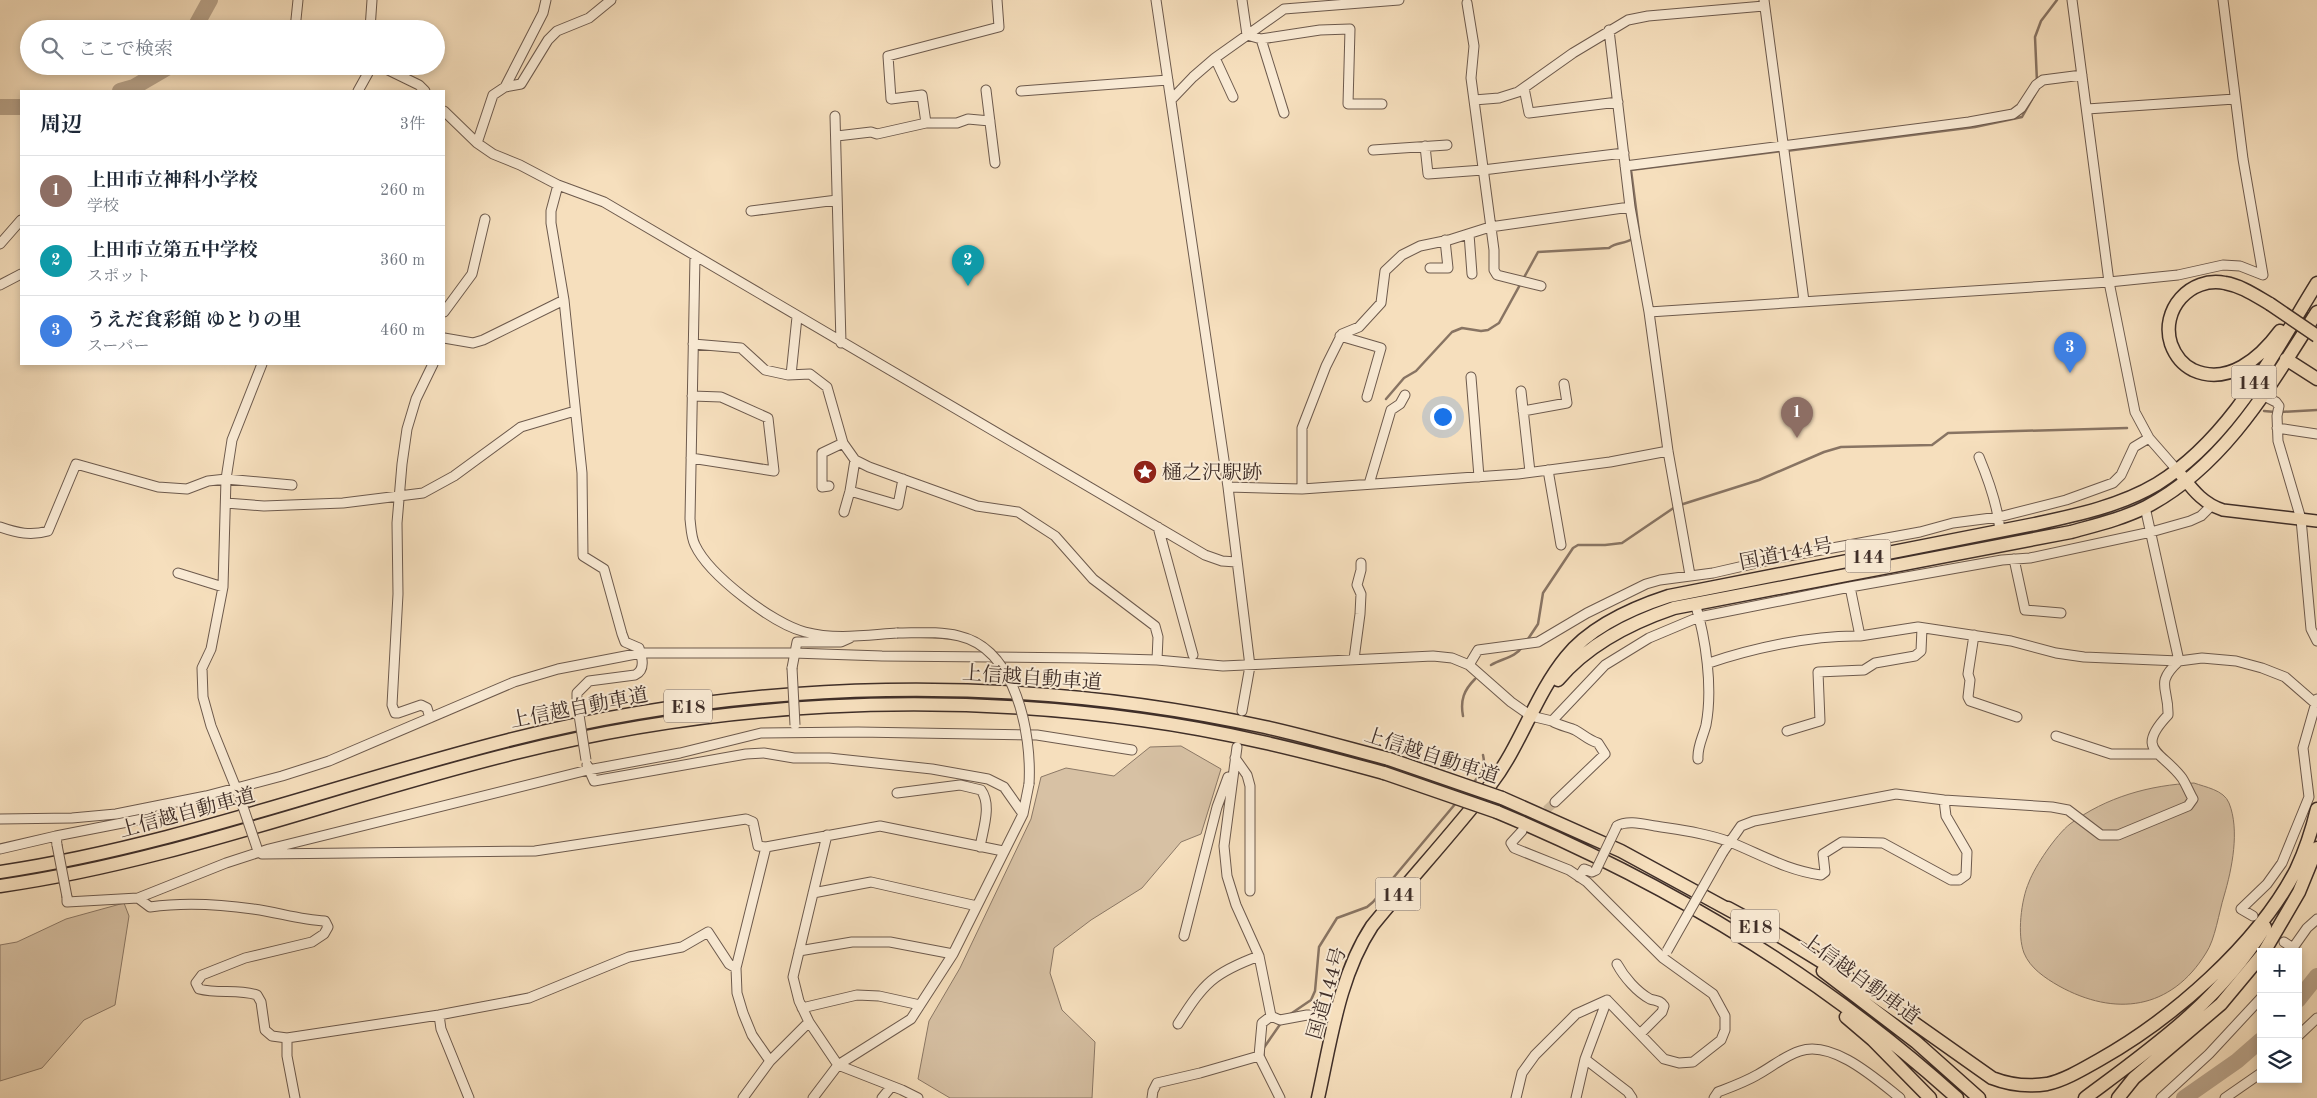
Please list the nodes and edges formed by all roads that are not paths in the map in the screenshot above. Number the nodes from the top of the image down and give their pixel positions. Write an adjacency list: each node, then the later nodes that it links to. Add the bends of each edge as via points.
1 (298, 0): 15 (street)
2 (372, 0): 16 (street)
3 (546, 0): 25 (street, via 543,13)
4 (611, 0): 25 (street, via 589,18 558,31 548,40 521,84)
5 (997, 0): 42 (street, via 999,27 888,56 891,99 922,96)
6 (1156, 0): 24 (street)
7 (1242, 0): 18 (street)
8 (1399, 0): 11 (street)
9 (2072, 0): 23 (street)
10 (2224, 0): 32 (street)
11 (1379, 1): 14 (street)
12 (1467, 3): 34 (street, via 1474,46 1471,78)
13 (1764, 3): 17 (street, via 1648,16 1628,20); 47 (street)
14 (1283, 4): 18 (street)
15 (296, 20)
16 (371, 20)
17 (1609, 30): 26 (street); 35 (street)
18 (1247, 35): 19 (street); 20 (street)
19 (1261, 39): 36 (street, via 1350,29 1348,104); 39 (street)
20 (1215, 58): 31 (street); 33 (street)
21 (367, 75): 27 (street)
22 (398, 75): 28 (street)
23 (2082, 75): 37 (street); 47 (street, via 2036,84 2021,108 2012,114)
24 (1168, 80): 30 (street); 33 (street)
25 (505, 87): 44 (street, via 493,95)
26 (1524, 88): 34 (street, via 1507,96); 35 (street, via 1529,113)
27 (359, 90)
28 (424, 90)
29 (986, 90): 41 (street)
30 (1021, 91)
31 (1233, 97)
32 (2235, 99): 37 (street); 67 (street, via 2263,275 2240,266 2223,265 2178,275)
33 (1171, 100): 116 (street)
34 (1474, 100): 52 (street)
35 (1618, 102): 49 (street)
36 (1382, 104)
37 (2088, 109): 67 (street)
38 (445, 111): 44 (street)
39 (1284, 113)
40 (835, 116): 43 (street)
41 (990, 121): 42 (street, via 968,119 957,123); 50 (street)
42 (926, 123): 43 (street, via 877,134)
43 (837, 136): 54 (street)
44 (478, 143): 53 (street, via 493,154)
45 (1447, 145): 46 (street)
46 (1424, 146): 48 (street); 52 (street, via 1428,174)
47 (1783, 147): 51 (street); 73 (street)
48 (1373, 150)
49 (1624, 153): 51 (street); 52 (street)
50 (995, 164)
51 (1625, 166): 55 (street)
52 (1483, 170): 59 (street)
53 (558, 185): 63 (street, via 604,202); 72 (street, via 551,223)
54 (838, 200): 56 (street); 82 (street)
55 (1630, 207): 59 (street); 75 (street)
56 (750, 211)
57 (485, 219): 74 (street, via 472,274)
58 (20, 221): 62 (street)
59 (1490, 227): 60 (street); 70 (street, via 1497,275)
60 (1469, 234): 61 (street); 65 (street)
61 (1446, 240): 64 (street, via 1448,268); 78 (street, via 1420,246 1402,255 1385,271 1381,303 1358,327)
62 (0, 244)
63 (695, 256): 77 (street); 83 (street)
64 (1430, 268)
65 (1472, 274)
66 (20, 275): 69 (street)
67 (2108, 282): 73 (street); 100 (street, via 2135,412)
68 (2317, 283): 79 (highway, bridge, via 2274,338 2248,364 2227,373 2208,375 2189,368 2175,354 2169,321 2177,301 2193,287 2224,282 2250,292 2270,304); 81 (highway, 144)
69 (0, 285)
70 (1541, 286)
71 (2317, 299): 81 (highway, via 2309,304)
72 (564, 300): 80 (street, via 483,340 473,343); 96 (street)
73 (1804, 301): 75 (street)
74 (445, 311)
75 (1649, 312): 102 (street)
76 (2317, 312): 84 (highway, 144)
77 (797, 317): 82 (street); 87 (street)
78 (1340, 336): 95 (street, via 1381,348); 117 (street, via 1302,428)
79 (2317, 336)
80 (445, 340)
81 (2281, 342): 107 (highway, 144, via 2236,408 2197,453)
82 (841, 343): 128 (street)
83 (693, 344): 87 (street, via 742,348 765,370); 94 (street)
84 (2286, 359): 89 (highway); 93 (highway, 144)
85 (262, 365): 110 (street, via 232,440)
86 (433, 365): 119 (street, via 416,399 407,429)
87 (791, 375): 101 (street, via 810,374 827,387)
88 (1471, 377): 109 (street)
89 (2317, 379)
90 (1564, 384): 97 (street, via 1567,403)
91 (1521, 391): 97 (street)
92 (1405, 395): 113 (street, via 1391,410)
93 (2262, 395): 98 (street, via 2276,402); 112 (highway, 144, via 2224,444)
94 (692, 396): 103 (street); 103 (street, via 721,397 768,418 774,471)
95 (1367, 397)
96 (575, 411): 119 (street, via 521,427 454,476 423,493); 147 (street, via 582,473 584,556 604,569 625,642 639,648)
97 (1523, 411): 108 (street)
98 (2276, 428): 99 (street); 125 (street)
99 (2317, 434)
100 (2149, 438): 107 (street); 124 (street, via 2134,447 2121,476 2113,483 2066,500)
101 (842, 443): 105 (street); 115 (street, via 822,453 822,487)
102 (1668, 451): 106 (street); 136 (street)
103 (691, 458): 144 (street, via 691,532 695,545 711,567 761,610 788,626 806,632)
104 (1979, 458): 124 (street)
105 (855, 460): 111 (street); 118 (street)
106 (1548, 470): 108 (street); 131 (street)
107 (2177, 470): 112 (main road); 129 (highway, 国道144号 / 144, via 2157,484 2110,506)
108 (1530, 472): 109 (street)
109 (1479, 477): 113 (street)
110 (226, 479): 114 (street); 120 (street); 127 (street, via 208,481 187,489 158,488 76,464 48,531 35,534)
111 (903, 479): 118 (street, via 898,505); 151 (street, via 977,506 1018,512 1055,536 1093,579 1155,626)
112 (2187, 481): 121 (main road); 122 (highway, 国道144号 / 144)
113 (1369, 484): 117 (street)
114 (292, 485)
115 (830, 486)
116 (1228, 487): 117 (street); 133 (street)
117 (1302, 489)
118 (850, 491): 123 (street)
119 (400, 496): 120 (street, via 343,503); 160 (street, via 392,705 398,714 421,705 427,708)
120 (226, 504): 137 (street)
121 (2211, 506): 125 (main road); 130 (street, via 2190,521)
122 (2145, 507): 130 (street); 139 (highway, 国道144号 / 144, via 2070,532)
123 (844, 512)
124 (1998, 517): 129 (street); 136 (street, via 1953,523 1713,573)
125 (2301, 520): 126 (main road); 146 (street, via 2310,629)
126 (2317, 522)
127 (0, 527)
128 (1158, 527): 133 (street, via 1205,554 1222,561); 149 (street)
129 (2000, 531): 158 (highway, 国道144号 / 144, via 1692,590 1650,602 1613,619 1580,642 1556,670)
130 (2151, 532): 132 (street); 152 (street)
131 (1561, 545)
132 (2014, 559): 138 (street); 140 (street, via 2025,610)
133 (1236, 562): 155 (street)
134 (1361, 563): 150 (street, via 1357,585 1361,594 1360,614)
135 (178, 573): 137 (street)
136 (1690, 574): 154 (street, via 1646,584 1538,642 1478,650)
137 (223, 586): 171 (street, via 211,649 202,668 203,697 210,726)
138 (1850, 587): 141 (street); 145 (street)
139 (1695, 603): 141 (street); 158 (highway, 国道144号 / 144, via 1638,622 1596,645 1559,678)
140 (2061, 613)
141 (1699, 617): 153 (street); 161 (street, via 1649,638 1605,665)
142 (1922, 628): 143 (street); 145 (street); 163 (street, via 1921,651 1915,656 1875,663 1864,670 1818,672 1820,721)
143 (1974, 635): 152 (street, via 2084,657); 159 (street, via 1968,674 1970,701)
144 (855, 636): 148 (street, via 841,642 797,642); 177 (street, bridge, via 934,633 959,636 990,651 1006,670 1028,747 1029,784)
145 (1860, 636): 153 (street, via 1838,636 1746,651)
146 (2317, 642)
147 (641, 653): 148 (street); 160 (street, via 558,669 514,682); 170 (street, bridge, via 639,673 589,681 577,693)
148 (793, 653): 151 (street); 162 (street, bridge)
149 (1193, 655)
150 (1354, 659): 154 (street, via 1433,656 1452,658); 155 (street)
151 (1157, 660): 155 (street)
152 (2179, 661): 156 (street, via 2202,658 2236,661 2262,668 2285,677); 167 (street, via 2164,679 2169,700 2168,715 2155,729 2152,741)
153 (1709, 663): 169 (street, via 1706,725)
154 (1469, 665): 158 (street)
155 (1250, 666): 157 (street)
156 (2316, 701): 199 (street, via 2303,748 2309,797 2282,863 2267,884 2241,909)
157 (1242, 711)
158 (1531, 716): 161 (street); 218 (highway, 国道144号 / 144, via 1490,784 1372,926 1353,958)
159 (2017, 717)
160 (430, 718): 171 (street, via 329,761)
161 (1552, 721): 174 (street, via 1598,743 1605,754)
162 (795, 729): 166 (street, via 1037,735); 170 (street, via 761,733 680,753)
163 (1787, 731)
164 (2056, 736): 167 (street, via 2110,754)
165 (1236, 747): 168 (street)
166 (1132, 750)
167 (2157, 754): 173 (street, via 2181,777 2193,799 2188,806 2118,835 2101,835 2068,810)
168 (1235, 758): 193 (street, via 1247,775 1250,786); 201 (street, via 1217,807); 209 (street, via 1224,846 1226,876)
169 (1698, 759)
170 (588, 770): 177 (street, via 594,781 746,754 828,758 932,769 988,779 1004,786); 187 (street)
171 (237, 788): 175 (street); 187 (street, bridge)
172 (897, 793): 183 (street, via 960,785 981,790 986,797 986,815)
173 (1944, 800): 182 (street, via 1896,794 1858,800 1754,821 1740,826); 182 (street, via 1946,816 1967,852 1966,875 1959,880 1951,880 1883,843 1842,842 1824,854 1825,872 1821,875 1797,871)
174 (1555, 802)
175 (161, 806): 178 (street, via 72,818); 181 (street, via 164,815)
176 (2317, 809): 189 (highway)
177 (1023, 814): 188 (street)
178 (0, 819)
179 (1522, 831): 191 (street, via 1511,844 1514,848)
180 (828, 835): 183 (street, via 880,826); 184 (street); 194 (street)
181 (56, 841): 186 (street); 196 (street, bridge, via 67,902)
182 (1728, 842): 191 (street, bridge, via 1698,833 1623,822 1617,826 1596,870 1584,869); 208 (street, bridge)
183 (980, 847): 188 (street)
184 (766, 848): 187 (street, via 758,846 753,822 746,819 535,851 298,855); 212 (street)
185 (2317, 848): 203 (highway, via 2299,892)
186 (0, 849)
187 (257, 851): 196 (street)
188 (1003, 851): 197 (street)
189 (2296, 870): 198 (highway, via 2247,939 2181,1005 2083,1070 2034,1086 1992,1078 1866,989); 249 (highway, via 2252,948 2217,991 2177,1029)
190 (0, 872): 198 (highway, 上信越自動車道 / E18, bridge, via 62,862 175,836 451,755 565,727 680,707 795,694 963,691 1080,698 1144,706 1264,727 1389,759 1502,798 1621,850)
191 (1579, 877): 208 (street)
192 (0, 886): 195 (highway, 上信越自動車道 / E18, bridge, via 67,875 170,851 457,768 568,740 680,721 796,708 926,704 1081,712 1264,742 1384,773 1497,812 1560,839)
193 (1250, 891)
194 (813, 893): 197 (street, via 871,882); 206 (street)
195 (1670, 894): 246 (highway, via 1841,1013); 247 (highway, 上信越自動車道 / E18, via 1826,993 1907,1054)
196 (138, 898): 225 (street, via 150,907 183,902 325,920 328,926 324,934 312,942 245,958 202,975 196,983 199,989 212,992 257,995 265,1030 272,1036)
197 (977, 906): 207 (street)
198 (1728, 908): 248 (highway, 上信越自動車道 / E18, via 1878,1012)
199 (2253, 916)
200 (2317, 919): 205 (street)
201 (1184, 936)
202 (2284, 942): 204 (street)
203 (2266, 948)
204 (2289, 948)
205 (2292, 948)
206 (799, 951): 207 (street, via 852,942 890,942); 216 (street, via 793,977)
207 (953, 954): 215 (street)
208 (1665, 954): 224 (street, via 1713,994 1725,1016 1726,1030 1720,1040 1693,1062 1679,1063 1664,1059)
209 (1259, 956): 219 (street); 222 (street, via 1212,978)
210 (2257, 961): 250 (highway, via 2222,1004 2134,1078)
211 (1617, 964): 224 (street, via 1640,992 1664,1006)
212 (736, 968): 217 (street, via 729,964 708,932 682,947 629,957 529,998); 228 (street, via 737,992 743,1013 752,1035)
213 (1607, 1000): 224 (street); 227 (street); 242 (street, via 1576,1014 1535,1055 1522,1073)
214 (2257, 1002): 251 (street, via 2210,1054)
215 (920, 1005): 216 (street, via 857,995); 229 (street, via 911,1019)
216 (802, 1008): 221 (street)
217 (439, 1015): 225 (street); 234 (street, via 441,1029)
218 (1337, 1015): 219 (street); 241 (highway, 国道144号 / 144)
219 (1280, 1018): 226 (street, via 1262,1023)
220 (2317, 1018): 223 (street)
221 (809, 1022): 228 (street); 229 (street)
222 (1178, 1024)
223 (2302, 1032)
224 (1640, 1034)
225 (287, 1038): 233 (street)
226 (1258, 1056): 239 (street, via 1157,1083); 240 (street)
227 (1585, 1059): 232 (street); 243 (street)
228 (770, 1061): 235 (street)
229 (838, 1065): 231 (street); 236 (street)
230 (2257, 1076): 252 (street)
231 (891, 1087): 237 (street); 238 (street)
232 (1629, 1096)
233 (294, 1098)
234 (470, 1098)
235 (743, 1098)
236 (813, 1098)
237 (882, 1098)
238 (918, 1098)
239 (1152, 1098)
240 (1280, 1098)
241 (1318, 1098)
242 (1516, 1098)
243 (1576, 1098)
244 (1714, 1098): 245 (street, via 1718,1092 1758,1075 1802,1050 1828,1051 1857,1064)
245 (1900, 1098)
246 (1930, 1098)
247 (1957, 1098)
248 (1979, 1098)
249 (2085, 1098)
250 (2118, 1098)
251 (2161, 1098)
252 (2225, 1098)

